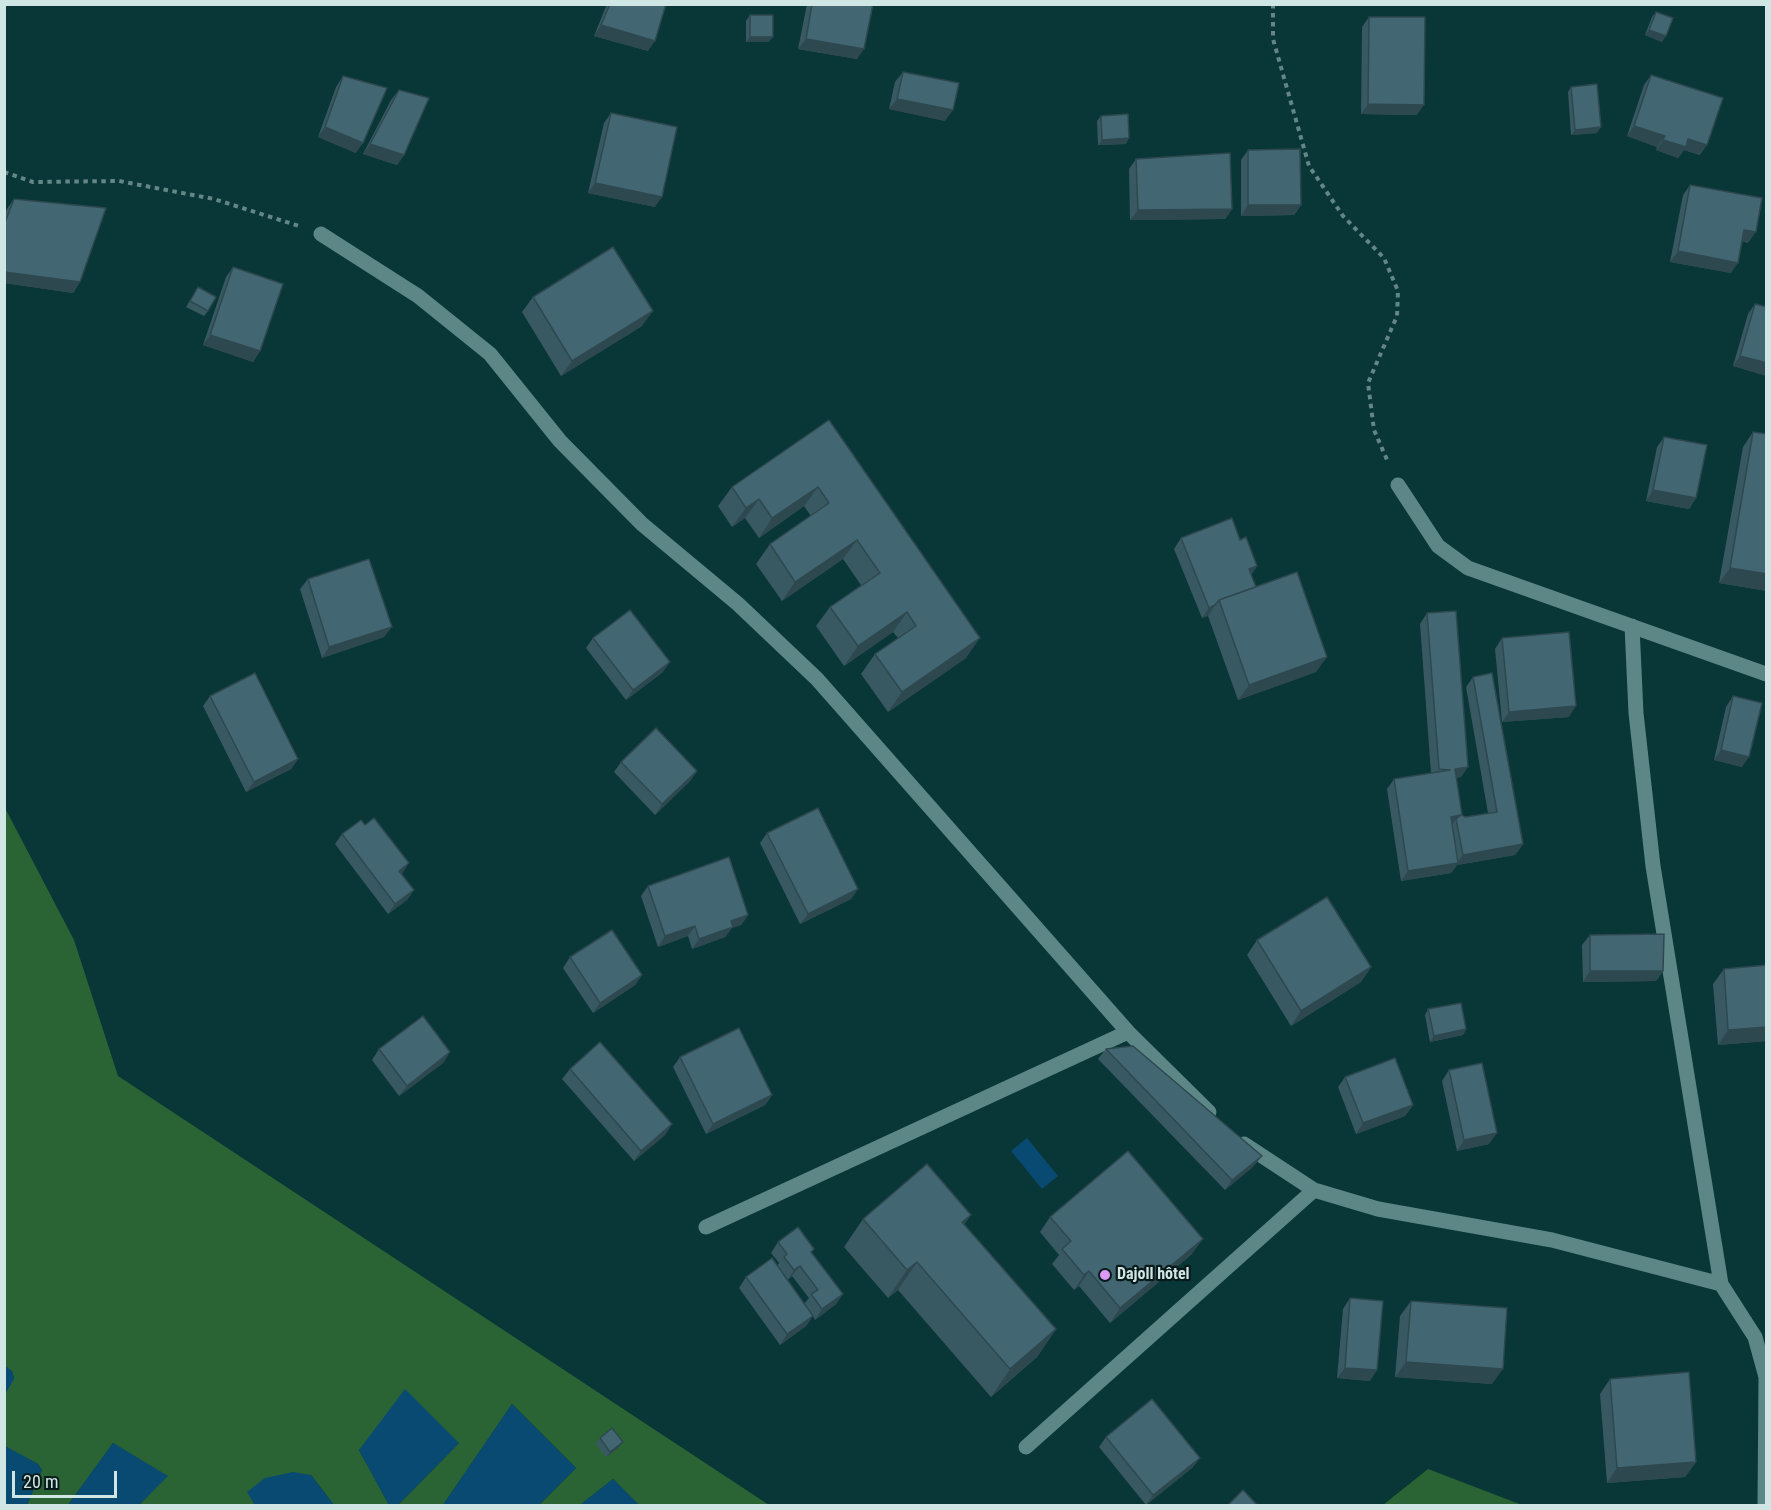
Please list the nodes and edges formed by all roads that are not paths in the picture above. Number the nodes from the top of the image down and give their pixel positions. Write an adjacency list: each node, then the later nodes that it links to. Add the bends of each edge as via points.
1 (321, 234): 5 (street, via 418,296 490,354 560,441 642,524 738,604 817,679)
2 (1398, 485): 3 (street, via 1438,546 1468,568)
3 (1632, 626): 4 (street); 10 (street, via 1636,713 1653,866)
4 (1767, 674)
5 (1128, 1032): 6 (street); 9 (street)
6 (1217, 1121)
7 (1233, 1137): 8 (street)
8 (1314, 1190): 10 (street, via 1378,1209 1552,1240); 11 (street)
9 (706, 1227)
10 (1721, 1284): 12 (street, via 1755,1336 1766,1377)
11 (1026, 1447)
12 (1765, 1506)

